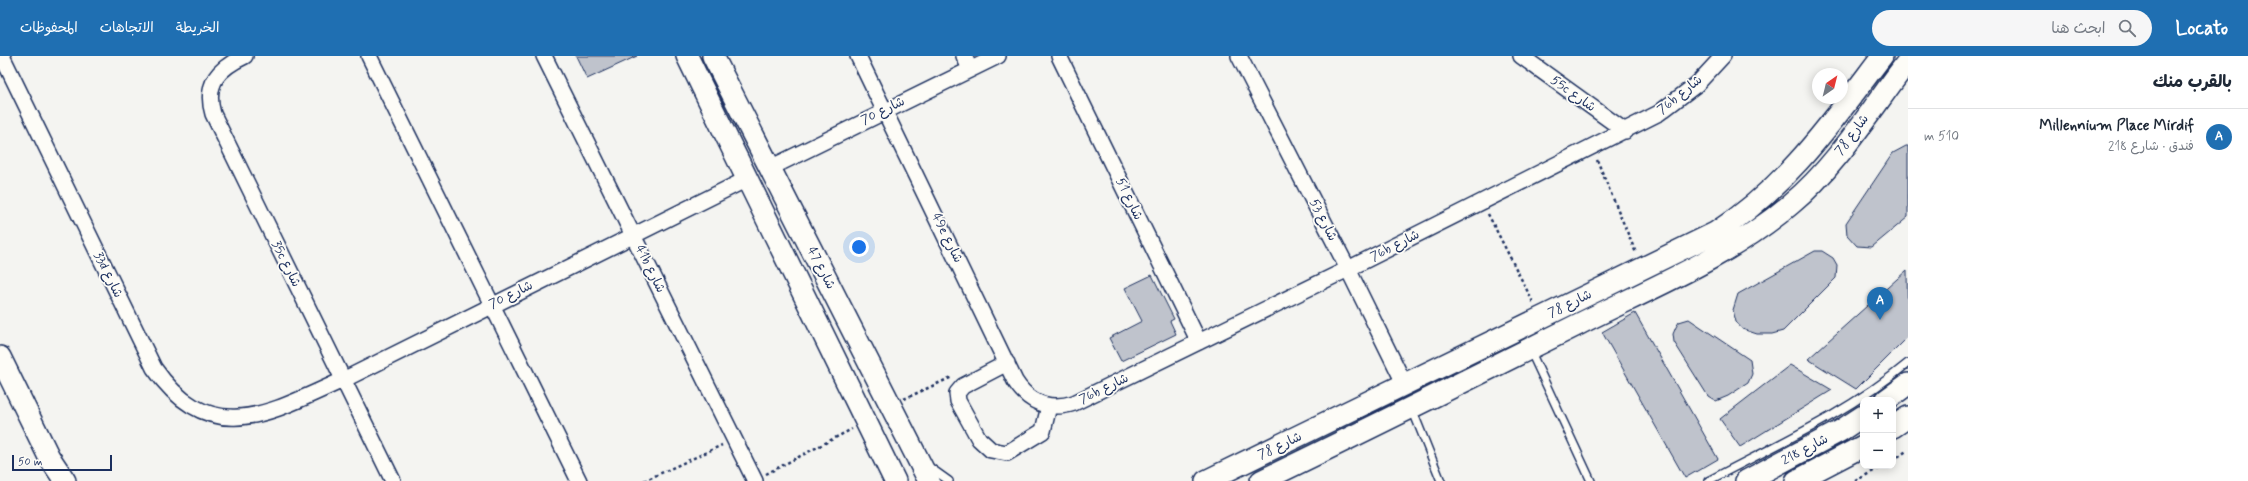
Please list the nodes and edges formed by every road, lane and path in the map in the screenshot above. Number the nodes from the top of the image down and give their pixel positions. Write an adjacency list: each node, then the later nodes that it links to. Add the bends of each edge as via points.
1 (2, 56): 43 (street, 33d شارع, via 154,368 165,384 180,398 216,415 236,418)
2 (245, 56): 35 (street, 35c شارع, via 231,62 217,76 210,94 213,114)
3 (369, 56): 25 (street)
4 (544, 56): 22 (street, 41b شارع)
5 (687, 56): 20 (street, شارع 47)
6 (713, 56): 19 (street, شارع 47)
7 (858, 56): 16 (street, 49e شارع)
8 (998, 56): 15 (street, شارع 70)
9 (1059, 56): 28 (street, شارع 51)
10 (1239, 56): 23 (street, شارع 53)
11 (1521, 56): 17 (street, 55c شارع)
12 (1723, 56): 17 (street, 76b شارع, via 1679,99 1660,113)
13 (1882, 56): 24 (street, شارع 78, via 1818,141 1765,195 1715,233)
14 (1908, 61): 27 (street, شارع 78, via 1823,173 1777,217 1718,255)
15 (967, 63): 16 (street, شارع 70)
16 (885, 110): 19 (street, شارع 70); 32 (street, 49e شارع)
17 (1625, 132): 18 (street, 76b شارع)
18 (1592, 148): 21 (street, 76b شارع); 24 (path)
19 (770, 168): 40 (street, شارع 47)
20 (747, 179): 22 (street, شارع 70); 46 (street, شارع 47)
21 (1482, 203): 23 (street, 76b شارع); 26 (path)
22 (633, 235): 25 (street, شارع 70); 48 (street, 41b شارع)
23 (1348, 269): 28 (street, 76b شارع); 37 (street, شارع 53)
24 (1643, 269): 26 (street, شارع 78); 27 (street, via 1628,282 1567,315 1562,323)
25 (492, 304): 35 (street, شارع 70); 56 (street)
26 (1541, 318): 29 (street, شارع 78)
27 (1568, 330): 30 (street, شارع 78)
28 (1199, 342): 41 (street, 76b شارع, via 1074,403 1058,407)
29 (1485, 346): 37 (street, شارع 78); 38 (street, via 1490,351 1488,357 1455,377)
30 (1530, 350): 38 (street, شارع 78); 65 (lane)
31 (0, 357): 54 (street, via 49,457)
32 (1006, 363): 41 (street, 49e شارع, via 1026,395); 41 (street, via 963,386 957,393 958,401 982,444 996,452 1007,453 1043,431)
33 (1908, 363): 66 (lane, via 1836,413)
34 (953, 376): 40 (path)
35 (343, 380): 43 (street, شارع 70); 55 (street, 35c شارع)
36 (1908, 384): 39 (street)
37 (1405, 385): 62 (street, شارع 78)
38 (1445, 391): 42 (street, شارع 78)
39 (1890, 397)
40 (891, 405): 51 (street, شارع 47)
41 (1049, 406)
42 (1411, 407): 63 (street, شارع 78); 64 (lane)
43 (274, 410)
44 (1908, 417): 47 (street)
45 (1860, 418): 67 (street, شارع 218)
46 (866, 422): 58 (path); 59 (street, شارع 47)
47 (1896, 426)
48 (735, 439): 57 (path); 58 (street, 41b شارع)
49 (1860, 448): 68 (street)
50 (1908, 450): 52 (path)
51 (918, 457): 60 (street, شارع 47); 61 (lane)
52 (1896, 458)
53 (1877, 469): 69 (path)
54 (64, 481)
55 (393, 481)
56 (579, 481)
57 (644, 481)
58 (755, 481)
59 (895, 481)
60 (929, 481)
61 (949, 481)
62 (1206, 481)
63 (1261, 481)
64 (1441, 481)
65 (1591, 481)
66 (1708, 481)
67 (1746, 481)
68 (1796, 481)
69 (1855, 481)

